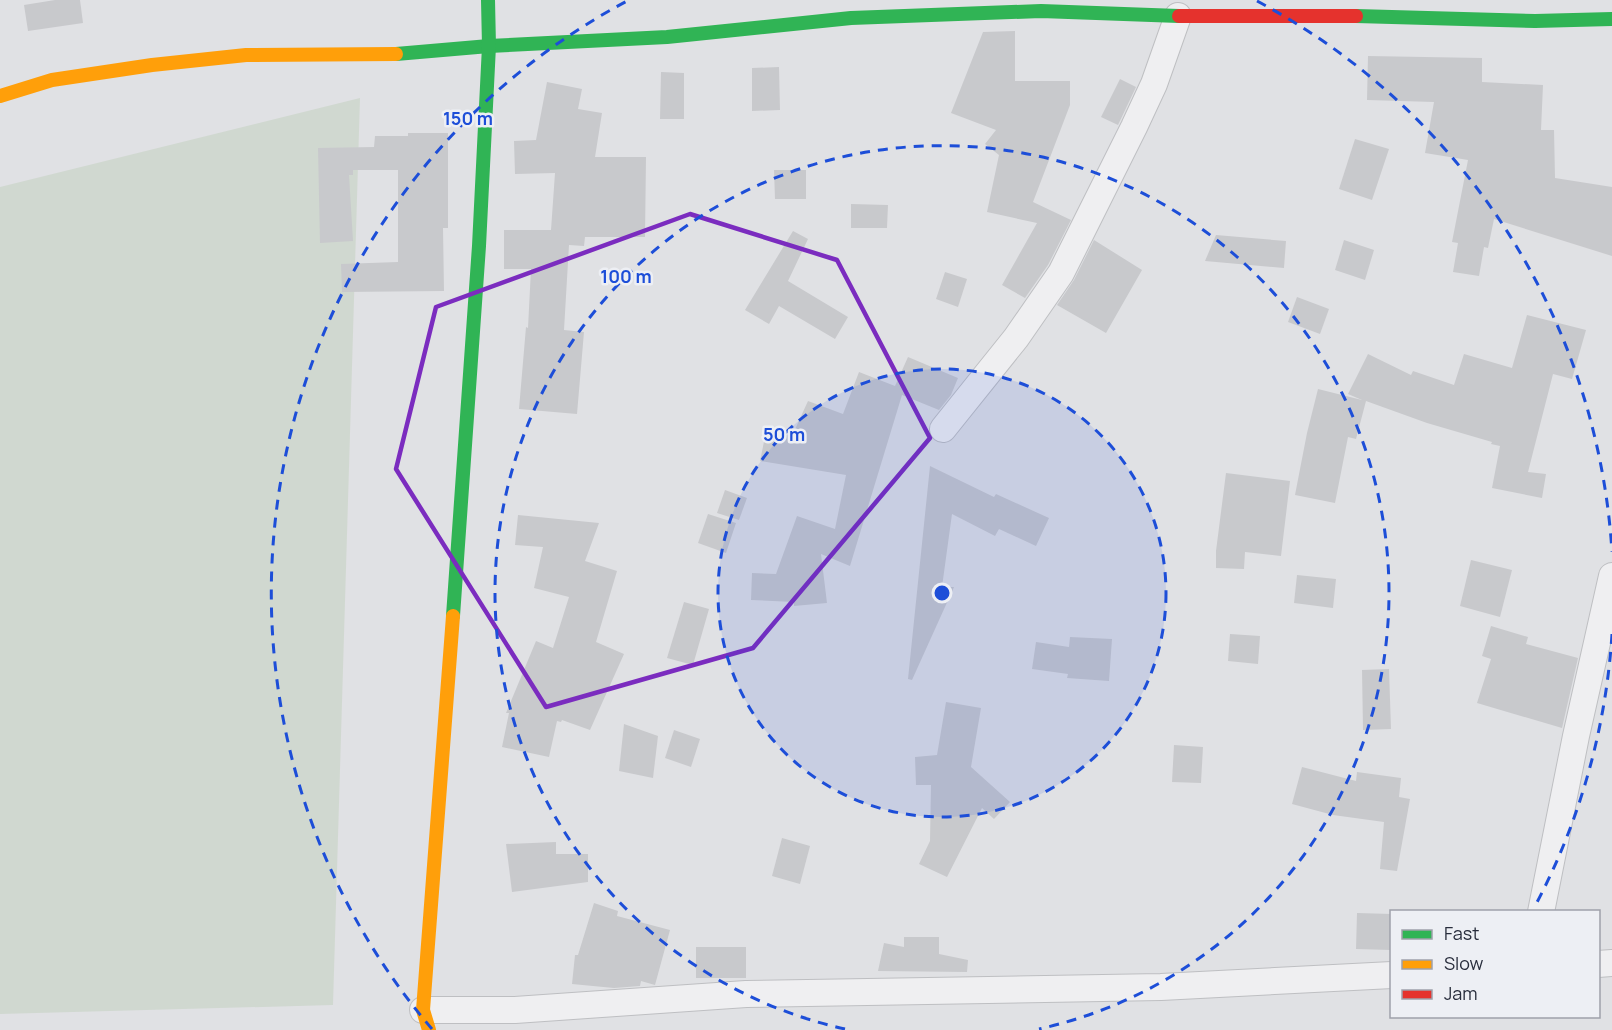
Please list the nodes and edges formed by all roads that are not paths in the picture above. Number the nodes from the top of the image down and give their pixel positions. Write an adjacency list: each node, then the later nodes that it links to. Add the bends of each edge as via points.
1 (488, 0): 6 (street)
2 (1353, 8): 4 (street); 5 (street, via 1534,21)
3 (851, 9): 4 (street); 6 (street, via 667,37)
4 (1178, 16): 8 (street, via 1139,117 1061,273 1016,338)
5 (1612, 19)
6 (489, 46): 7 (street, via 385,55 234,56 52,80); 12 (street)
7 (0, 96)
8 (943, 429)
9 (1612, 576): 10 (street)
10 (1541, 910)
11 (1390, 975): 12 (street, via 1161,987 746,994)
12 (426, 1020)

